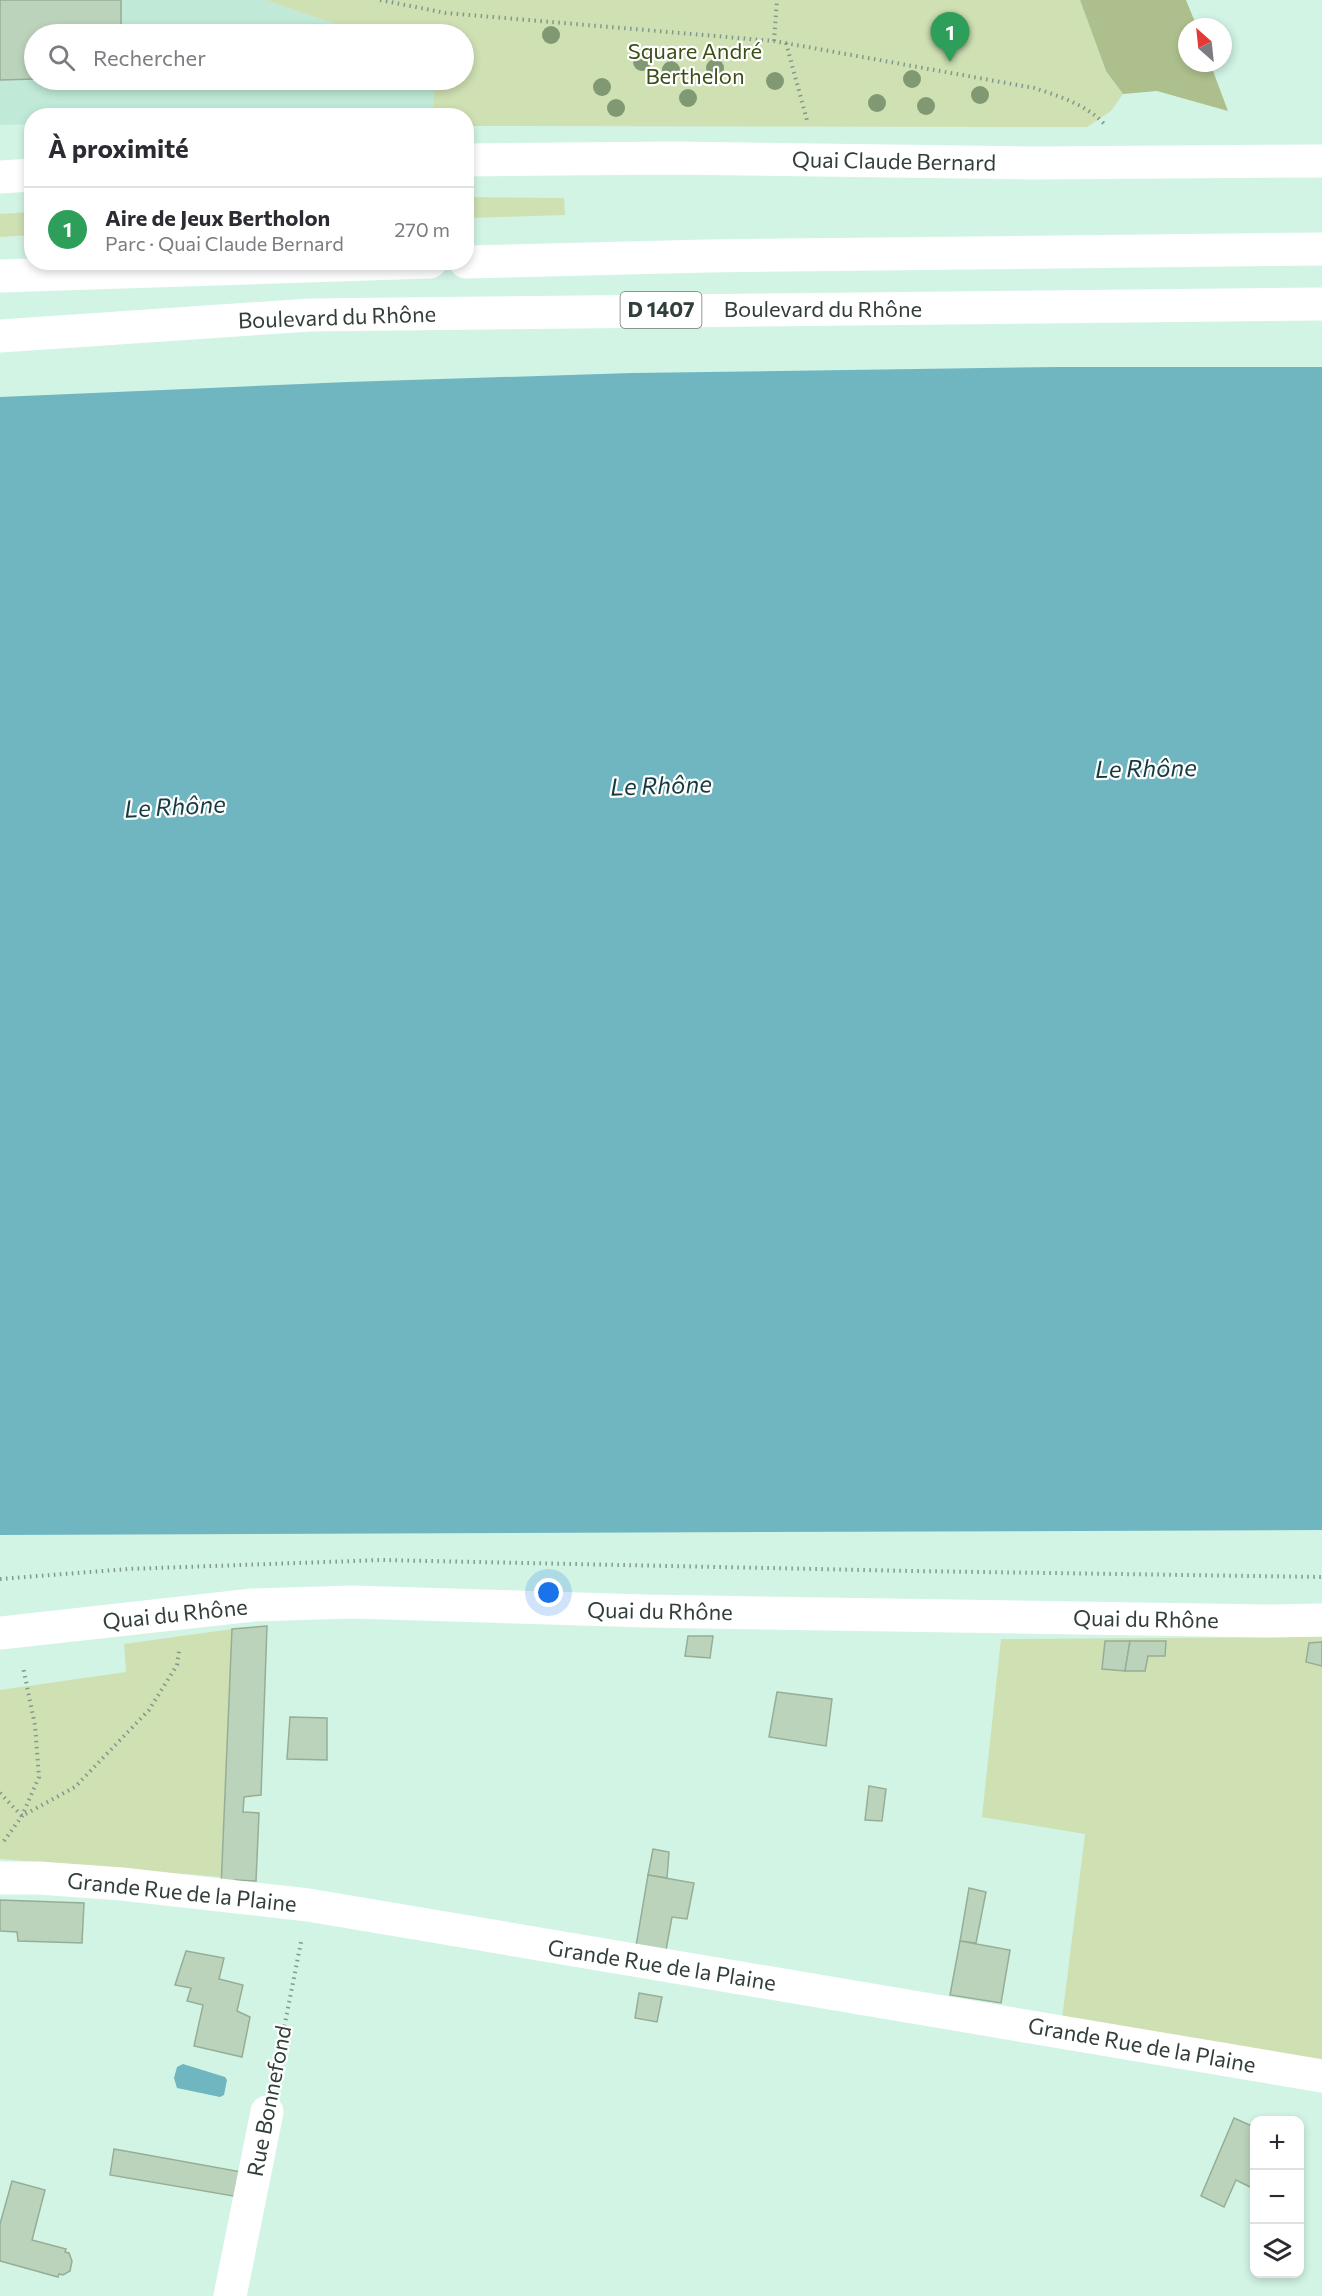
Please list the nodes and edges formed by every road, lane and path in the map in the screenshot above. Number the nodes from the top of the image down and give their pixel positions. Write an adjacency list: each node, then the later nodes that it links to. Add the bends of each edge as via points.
1 (380, 0): 3 (path, via 446,13)
2 (777, 0): 3 (path)
3 (774, 41): 4 (path)
4 (786, 43): 6 (path); 8 (path, via 1034,88 1069,100 1100,118)
5 (474, 160): 6 (main road, Quai Claude Bernard)
6 (818, 160): 8 (main road, Quai Claude Bernard)
7 (1322, 161): 8 (main road, Quai Claude Bernard)
8 (1137, 162)
9 (24, 176): 10 (main road)
10 (0, 177)
11 (1322, 249): 12 (main road)
12 (474, 262)
13 (184, 270): 14 (main road)
14 (0, 276)
15 (1322, 304): 16 (main road, Boulevard du Rhône / D 1407, via 310,315)
16 (0, 336)
17 (1322, 1577): 18 (path, via 382,1560 128,1569)
18 (0, 1579)
19 (185, 1611): 20 (main road, Quai du Rhône, via 352,1602 657,1612); 21 (main road, Quai du Rhône); 23 (path, via 177,1665 149,1710 75,1787)
20 (1322, 1620)
21 (8, 1632): 23 (path, via 35,1725 39,1777)
22 (0, 1793): 23 (path)
23 (22, 1816): 24 (path)
24 (0, 1847)
25 (0, 1878): 26 (main road, Grande Rue de la Plaine, via 122,1884)
26 (308, 1905): 27 (main road, Grande Rue de la Plaine); 28 (path, Rue Bonnefond)
27 (1322, 2076)
28 (267, 2112): 29 (main road, Rue Bonnefond)
29 (230, 2296)

